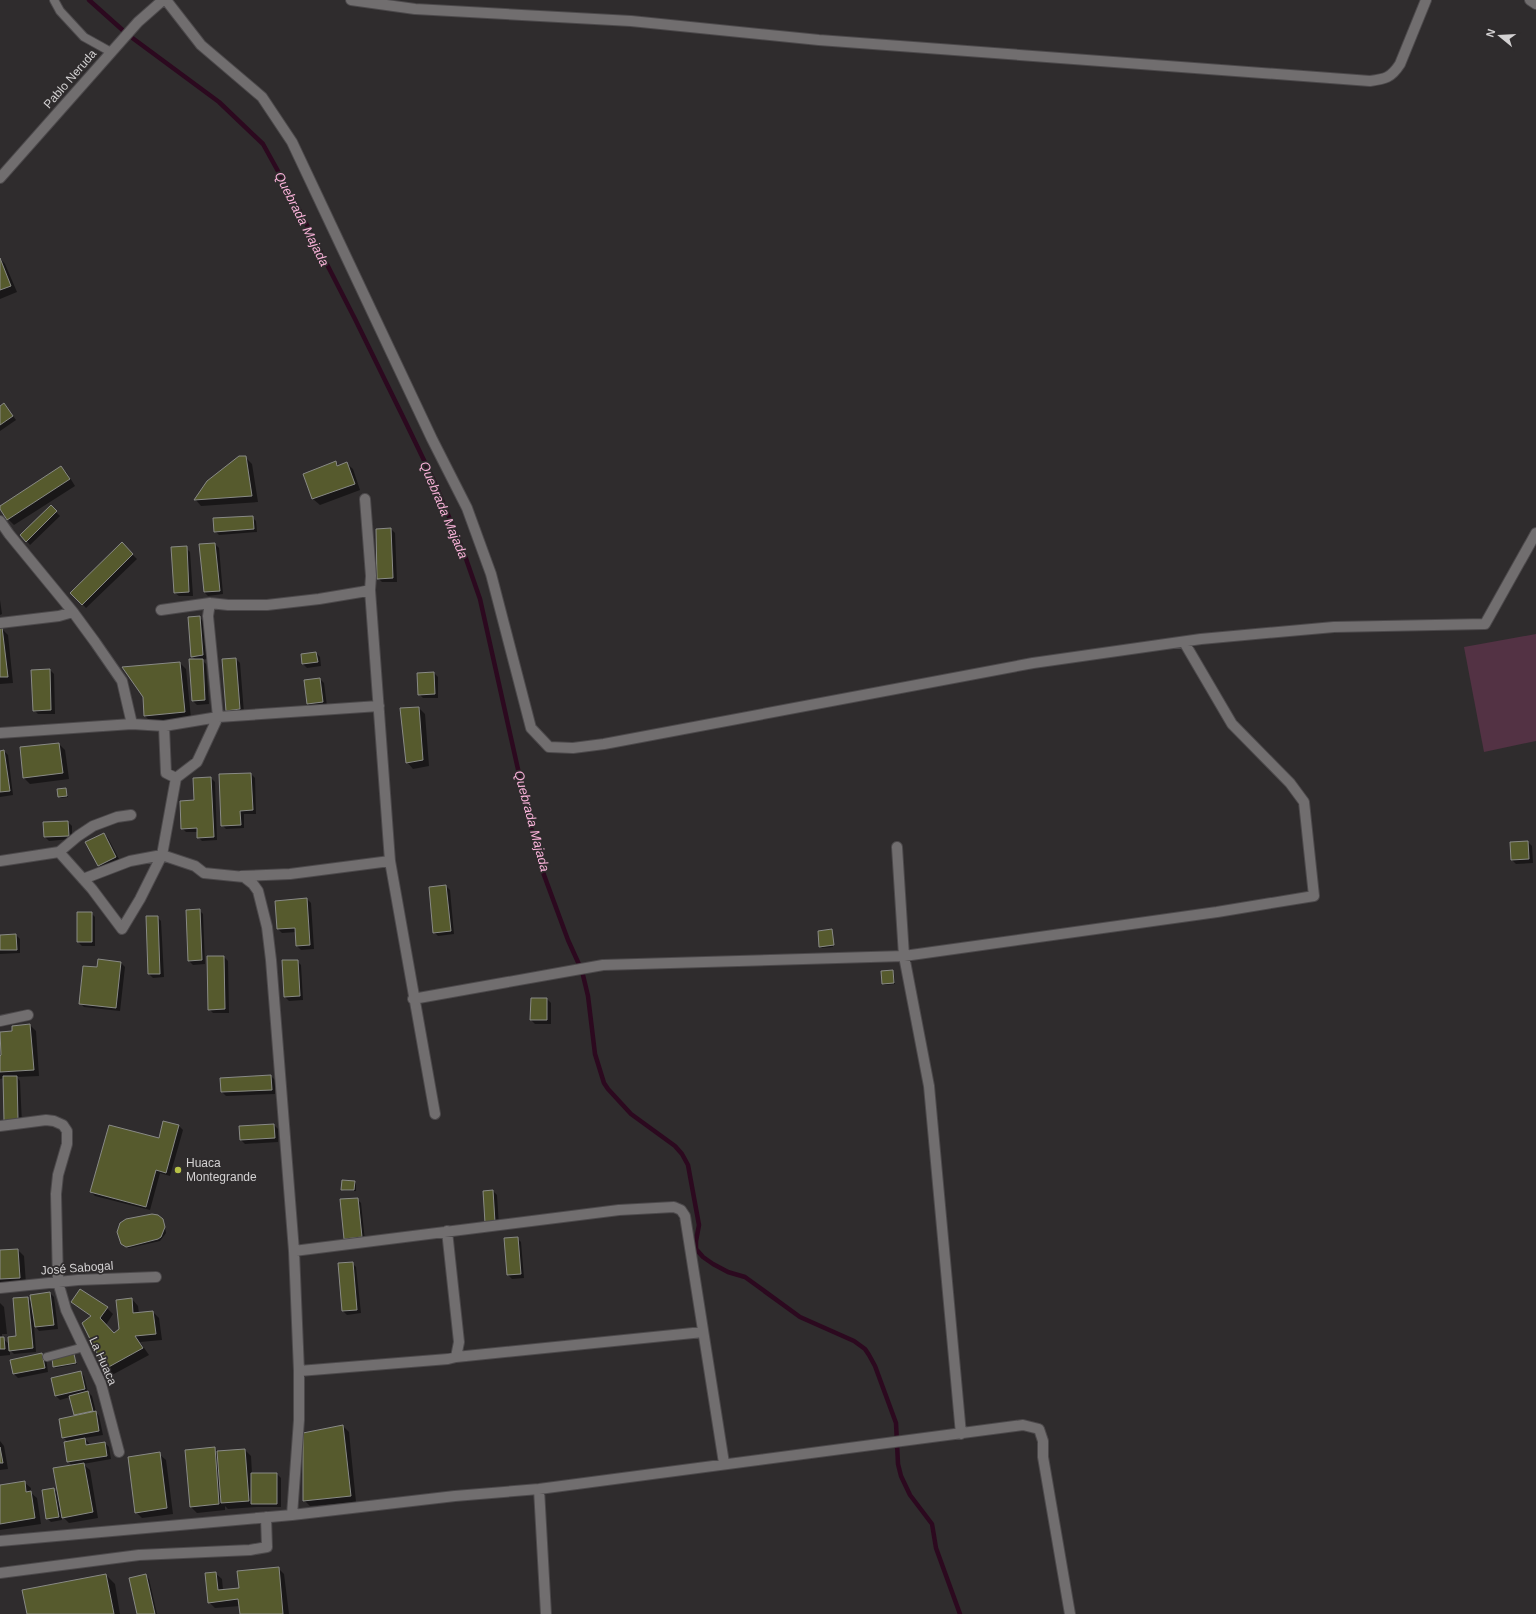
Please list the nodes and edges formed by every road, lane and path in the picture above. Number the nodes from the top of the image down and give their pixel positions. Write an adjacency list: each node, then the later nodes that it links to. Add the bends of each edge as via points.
1 (54, 0): 8 (lane, via 60,11 84,37)
2 (163, 0): 8 (street, Pablo Neruda, via 138,22)
3 (166, 0): 18 (street, via 201,45 262,97 292,142 467,508 491,574 531,728 549,746 573,748 604,744 1033,663)
4 (351, 0): 5 (street, via 415,9 631,21 819,40 1370,82 1394,73)
5 (1426, 0)
6 (1530, 0): 7 (street)
7 (1536, 4)
8 (111, 52): 9 (street, Pablo Neruda)
9 (0, 178)
10 (366, 499): 13 (street)
11 (0, 521): 16 (street)
12 (1536, 533): 18 (street, via 1485,624 1334,628)
13 (370, 590): 14 (street, via 260,605); 19 (street)
14 (210, 602): 15 (street); 20 (street, via 208,616)
15 (161, 610)
16 (73, 612): 17 (street); 21 (street, via 122,682)
17 (0, 623)
18 (1184, 642): 33 (street, via 1232,724 1290,783 1304,802 1314,896)
19 (380, 706): 20 (street); 30 (street)
20 (218, 717): 22 (street); 24 (street, via 197,762)
21 (132, 724): 22 (street); 23 (street)
22 (164, 726): 24 (street, via 166,773)
23 (0, 733)
24 (176, 778): 28 (street)
25 (131, 815): 27 (street, via 93,826)
26 (897, 847): 33 (street)
27 (59, 852): 29 (street); 32 (street)
28 (162, 855): 31 (street, via 195,866 204,873); 32 (street, via 130,861); 32 (street, via 122,929)
29 (0, 861)
30 (390, 861): 31 (street, via 290,874); 34 (street)
31 (238, 876): 40 (street, via 249,880 258,891 269,942)
32 (83, 879)
33 (904, 956): 34 (street, via 603,965); 49 (street, via 929,1086)
34 (414, 999): 37 (street)
35 (28, 1015): 36 (street)
36 (0, 1022)
37 (435, 1114)
38 (0, 1126): 42 (street, La Huaca, via 46,1120 63,1125 67,1131 67,1144 58,1175 56,1194)
39 (447, 1231): 40 (street); 44 (street, via 619,1210 674,1206 685,1216); 47 (street, via 459,1342)
40 (294, 1251): 48 (street)
41 (156, 1277): 42 (street, José Sabogal)
42 (58, 1282): 43 (street, José Sabogal); 45 (street, La Huaca, via 66,1310)
43 (0, 1288)
44 (703, 1332): 47 (street); 51 (street)
45 (84, 1347): 46 (lane); 50 (street, La Huaca, via 101,1384)
46 (47, 1356)
47 (456, 1357): 48 (street)
48 (299, 1371): 53 (street, via 299,1420)
49 (961, 1434): 51 (street); 58 (street, via 1023,1425 1039,1429)
50 (119, 1452)
51 (724, 1463): 52 (street)
52 (539, 1488): 53 (street); 57 (street)
53 (292, 1515): 54 (street)
54 (266, 1517): 55 (street); 56 (street, via 267,1547 139,1555)
55 (0, 1542)
56 (0, 1573)
57 (546, 1614)
58 (1070, 1614)

